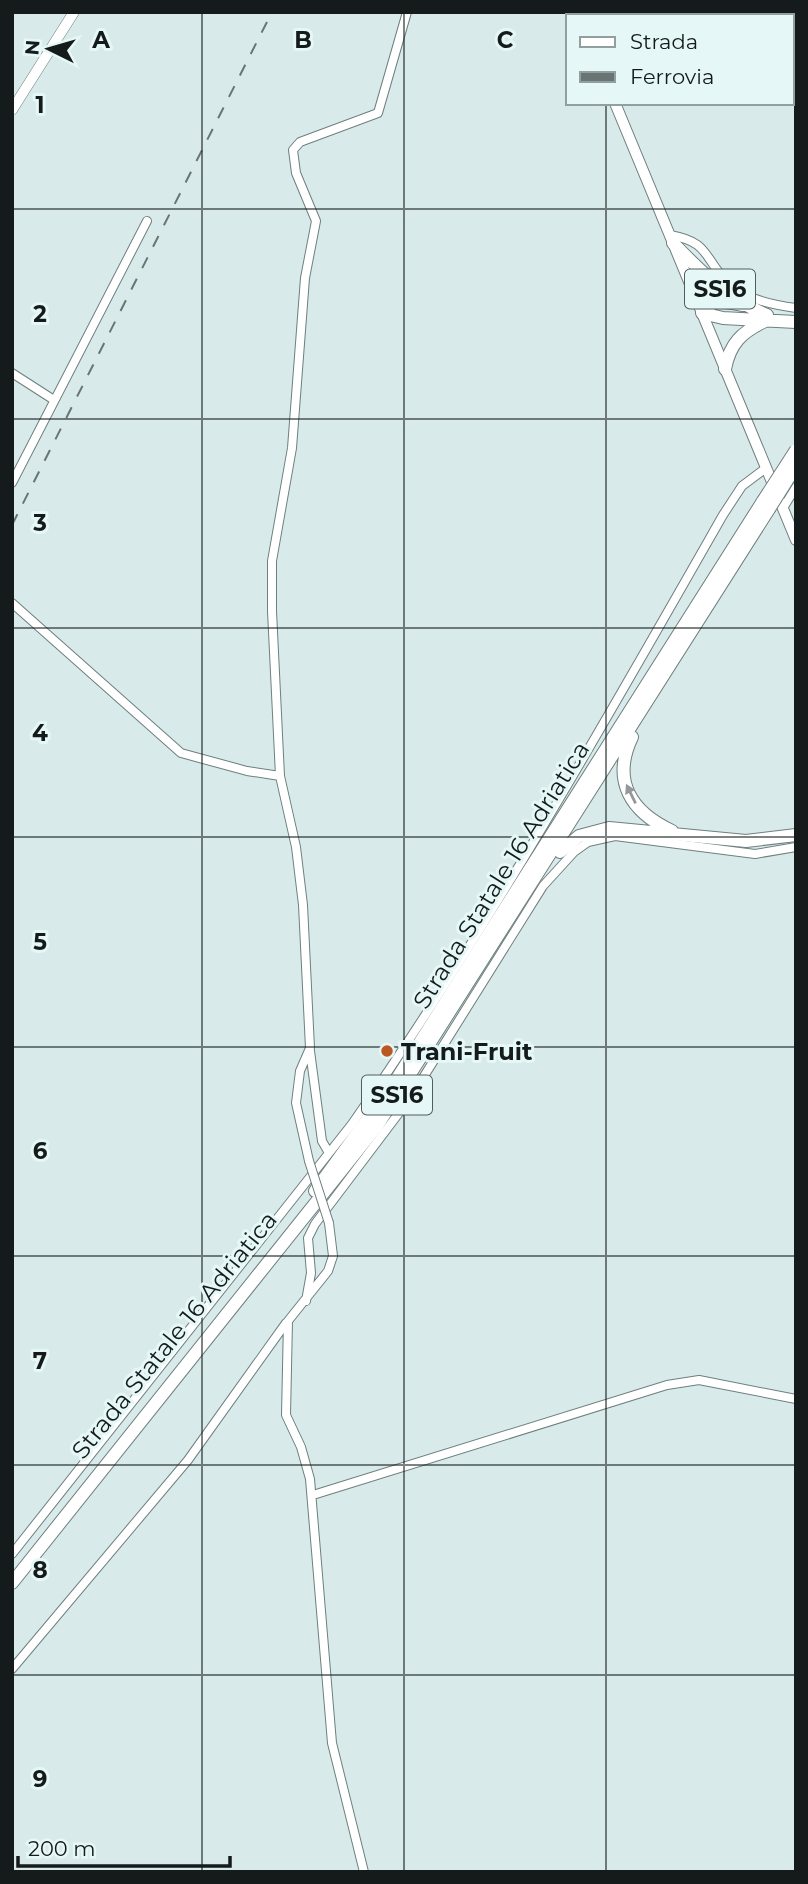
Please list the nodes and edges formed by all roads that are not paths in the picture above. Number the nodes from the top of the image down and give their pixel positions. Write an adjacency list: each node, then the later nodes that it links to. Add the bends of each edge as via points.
1 (74, 12): 4 (street)
2 (407, 12): 25 (street, via 378,113 300,142 293,150 296,173 316,221 305,278 292,449 272,561)
3 (616, 105): 6 (main road)
4 (12, 110)
5 (147, 221): 14 (street)
6 (671, 239): 7 (highway, SS16, via 712,284); 8 (street, via 703,247 727,284 741,292); 9 (main road)
7 (743, 305): 9 (highway, SS16, via 720,300); 10 (highway, SS16)
8 (796, 309)
9 (702, 313): 10 (highway, SS16); 12 (main road)
10 (773, 319): 11 (highway, SS16); 12 (highway, SS16, via 736,340)
11 (796, 322)
12 (725, 369): 17 (main road)
13 (12, 373): 14 (street)
14 (54, 400): 18 (street)
15 (796, 450): 20 (highway, Strada Statale 16 Adriatica / SS16, bridge)
16 (796, 466): 20 (highway, Strada Statale 16 Adriatica / SS16, bridge)
17 (766, 468): 21 (main road); 31 (street, via 742,486 723,515 547,820 390,1069)
18 (12, 483)
19 (796, 487): 21 (street)
20 (766, 505): 24 (highway, Strada Statale 16 Adriatica / SS16); 37 (highway, Strada Statale 16 Adriatica / SS16, via 366,1125)
21 (783, 508): 22 (main road)
22 (796, 540)
23 (12, 603): 25 (street, via 181,753)
24 (682, 645): 27 (highway, SS16, one-way to 24, via 639,810 624,781 623,765 633,734 667,680); 29 (highway, Strada Statale 16 Adriatica / SS16)
25 (280, 776): 30 (street, via 303,905)
26 (796, 835): 27 (highway, SS16, via 746,841)
27 (682, 836): 29 (highway, SS16, via 609,828 579,836)
28 (796, 847): 32 (street, via 755,854 615,836 588,842 574,852 543,886 411,1097 315,1224 308,1238 311,1273)
29 (526, 894): 38 (highway, Strada Statale 16 Adriatica / SS16, via 377,1126)
30 (310, 1048): 31 (street, via 322,1141); 32 (street, bridge, via 300,1071 296,1103 330,1223 333,1256)
31 (329, 1153): 36 (street)
32 (306, 1301): 33 (street)
33 (288, 1321): 35 (street, via 286,1415 306,1460); 39 (street, via 188,1460)
34 (796, 1399): 35 (street, via 699,1380 667,1385)
35 (313, 1495): 40 (street, via 332,1743)
36 (12, 1553)
37 (12, 1572)
38 (12, 1583)
39 (12, 1669)
40 (364, 1872)

